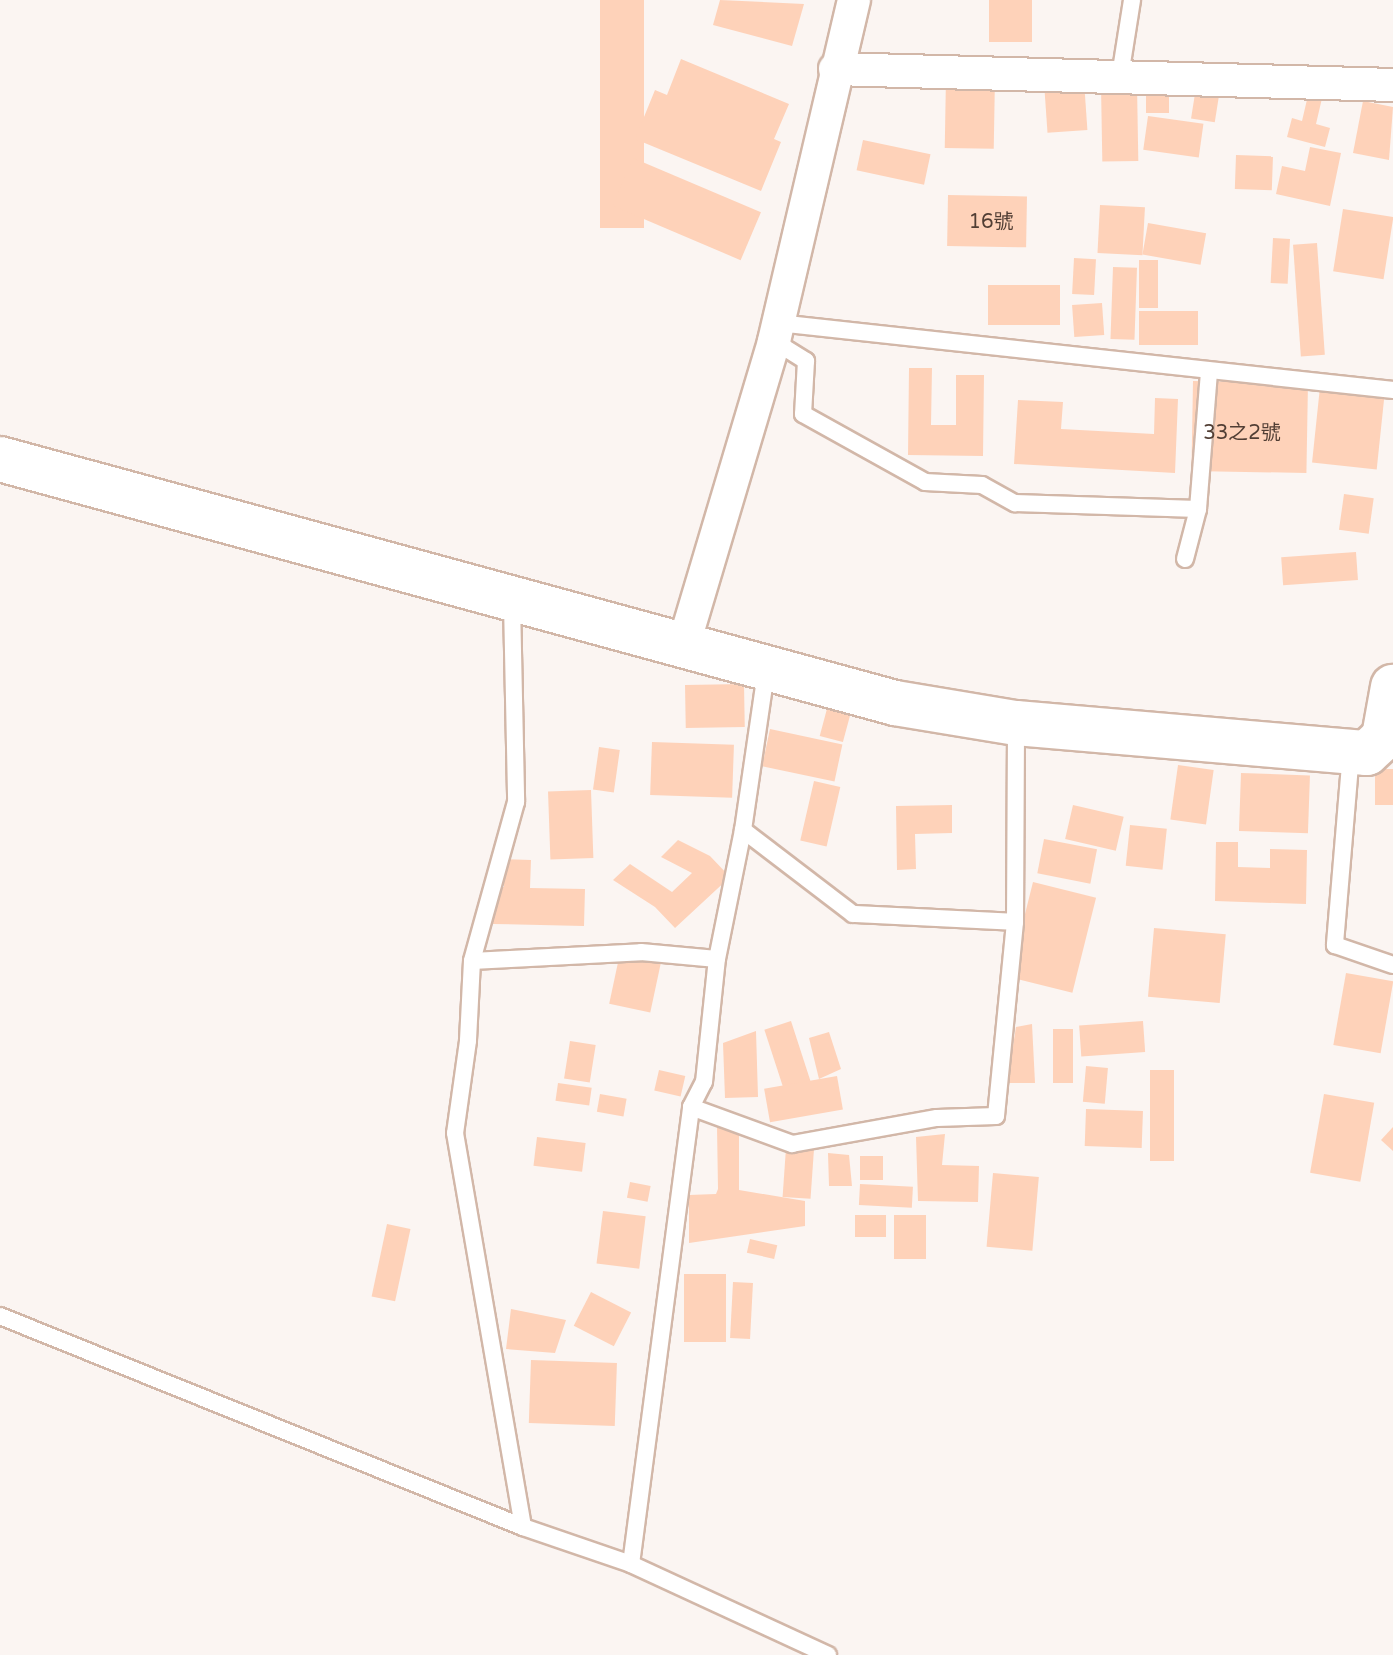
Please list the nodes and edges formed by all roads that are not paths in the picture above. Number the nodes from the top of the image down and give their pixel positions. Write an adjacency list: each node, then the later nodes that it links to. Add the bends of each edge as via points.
1 (854, 0): 3 (street)
2 (1132, 0): 4 (lane)
3 (835, 69): 4 (street); 6 (street)
4 (1120, 76): 5 (street)
5 (1393, 85)
6 (776, 332): 7 (lane); 10 (lane, via 806,361 803,414 925,482 982,485 1015,503); 13 (street)
7 (1209, 372): 8 (lane); 10 (lane)
8 (1393, 390)
9 (0, 459): 12 (street)
10 (1198, 509): 11 (lane)
11 (1185, 559)
12 (512, 603): 13 (street); 21 (lane, via 516,802)
13 (683, 647): 14 (street)
14 (766, 672): 16 (street, via 895,703); 18 (lane)
15 (1393, 687): 17 (street, via 1379,746)
16 (1016, 723): 17 (street); 19 (lane)
17 (1351, 753): 22 (lane, via 1335,945)
18 (743, 830): 19 (lane, via 853,914); 20 (lane)
19 (1015, 922): 23 (lane, via 996,1116 937,1118 792,1144)
20 (717, 959): 21 (lane, via 641,952); 23 (lane, via 704,1082)
21 (472, 961): 25 (lane, via 455,1133)
22 (1393, 965)
23 (691, 1107): 26 (lane)
24 (0, 1316): 25 (lane)
25 (523, 1527): 26 (lane)
26 (631, 1564): 27 (lane)
27 (828, 1655)

